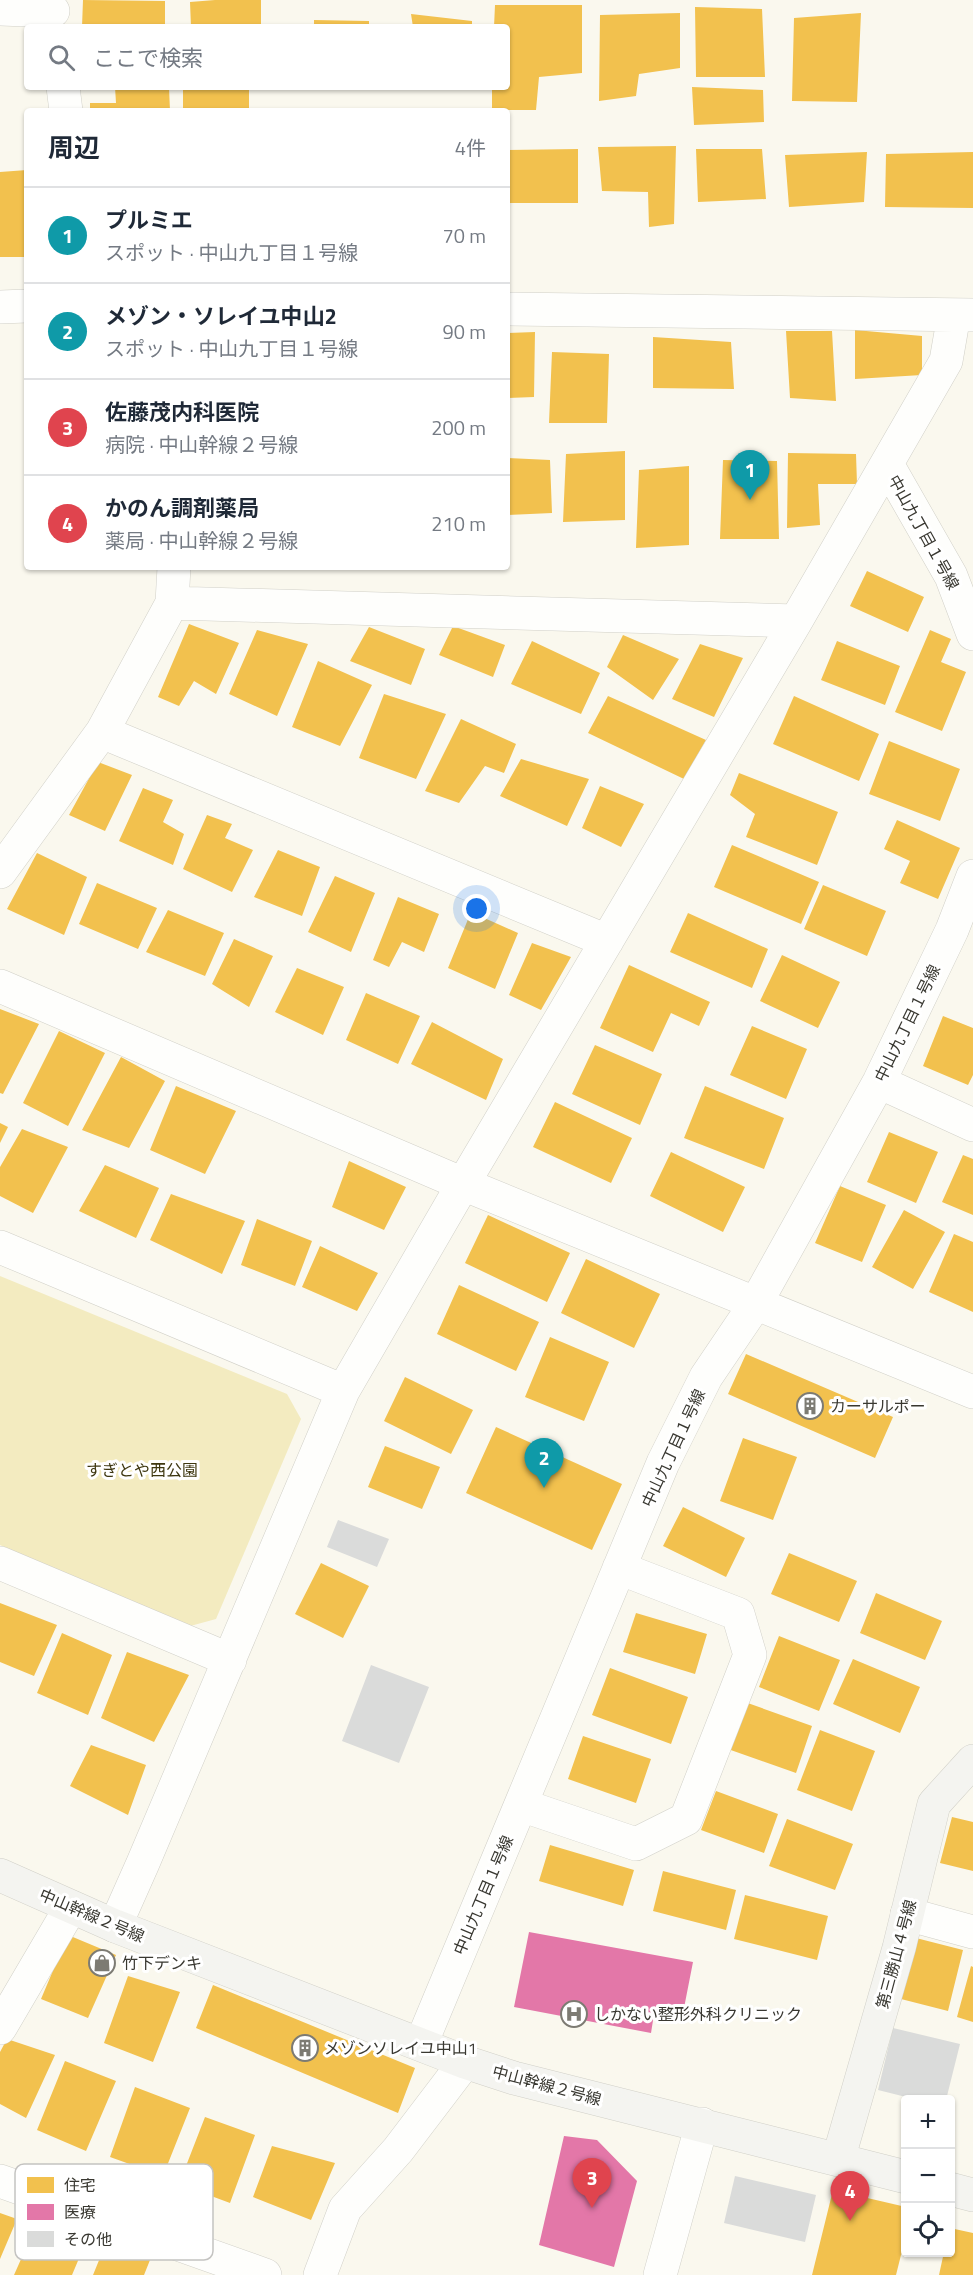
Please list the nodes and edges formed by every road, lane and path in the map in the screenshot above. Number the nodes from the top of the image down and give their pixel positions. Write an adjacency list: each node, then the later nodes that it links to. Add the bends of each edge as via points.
1 (0, 9): 2 (street)
2 (53, 13)
3 (63, 90): 4 (street)
4 (66, 108)
5 (24, 306): 6 (street)
6 (0, 307)
7 (510, 309): 8 (street)
8 (963, 315): 9 (street, via 946,362)
9 (887, 464): 12 (street); 13 (street, 中山九丁目１号線, via 951,576)
10 (174, 570): 11 (street)
11 (172, 603): 12 (street); 14 (street)
12 (796, 621): 17 (street)
13 (973, 634)
14 (102, 732): 15 (street); 17 (street)
15 (0, 872)
16 (973, 876): 19 (street, 中山九丁目１号線, via 952,930)
17 (607, 941): 21 (street)
18 (0, 986): 21 (street)
19 (879, 1082): 20 (street); 23 (street, 中山九丁目１号線)
20 (973, 1125)
21 (463, 1184): 23 (street); 24 (street)
22 (0, 1247): 24 (street)
23 (756, 1303): 25 (street); 27 (street, 中山九丁目１号線, via 706,1377 663,1463)
24 (343, 1391): 28 (street)
25 (973, 1392)
26 (0, 1563): 28 (street)
27 (620, 1568): 30 (street, 中山九丁目１号線); 30 (street, via 738,1614 750,1654 686,1820 636,1844)
28 (230, 1660): 34 (street)
29 (973, 1761): 33 (street, 第三勝山４号線, via 934,1804)
30 (521, 1805): 37 (street, 中山九丁目１号線)
31 (0, 1875): 32 (street, 中山幹線２号線)
32 (71, 1907): 34 (street, 中山幹線２号線); 36 (street)
33 (907, 1914): 35 (street); 40 (street, 第三勝山４号線)
34 (115, 1926): 37 (street, 中山幹線２号線)
35 (973, 1932)
36 (0, 2028)
37 (421, 2044): 38 (street, 中山幹線２号線)
38 (465, 2062): 39 (street, 中山幹線２号線, via 514,2078); 48 (street, via 398,2150 345,2209)
39 (702, 2124): 40 (street, 中山幹線２号線); 49 (street)
40 (838, 2160): 41 (street, 中山幹線２号線)
41 (901, 2176)
42 (0, 2181): 43 (street)
43 (15, 2186)
44 (955, 2190): 45 (street)
45 (973, 2196)
46 (213, 2257): 47 (street)
47 (265, 2275)
48 (320, 2275)
49 (660, 2275)

